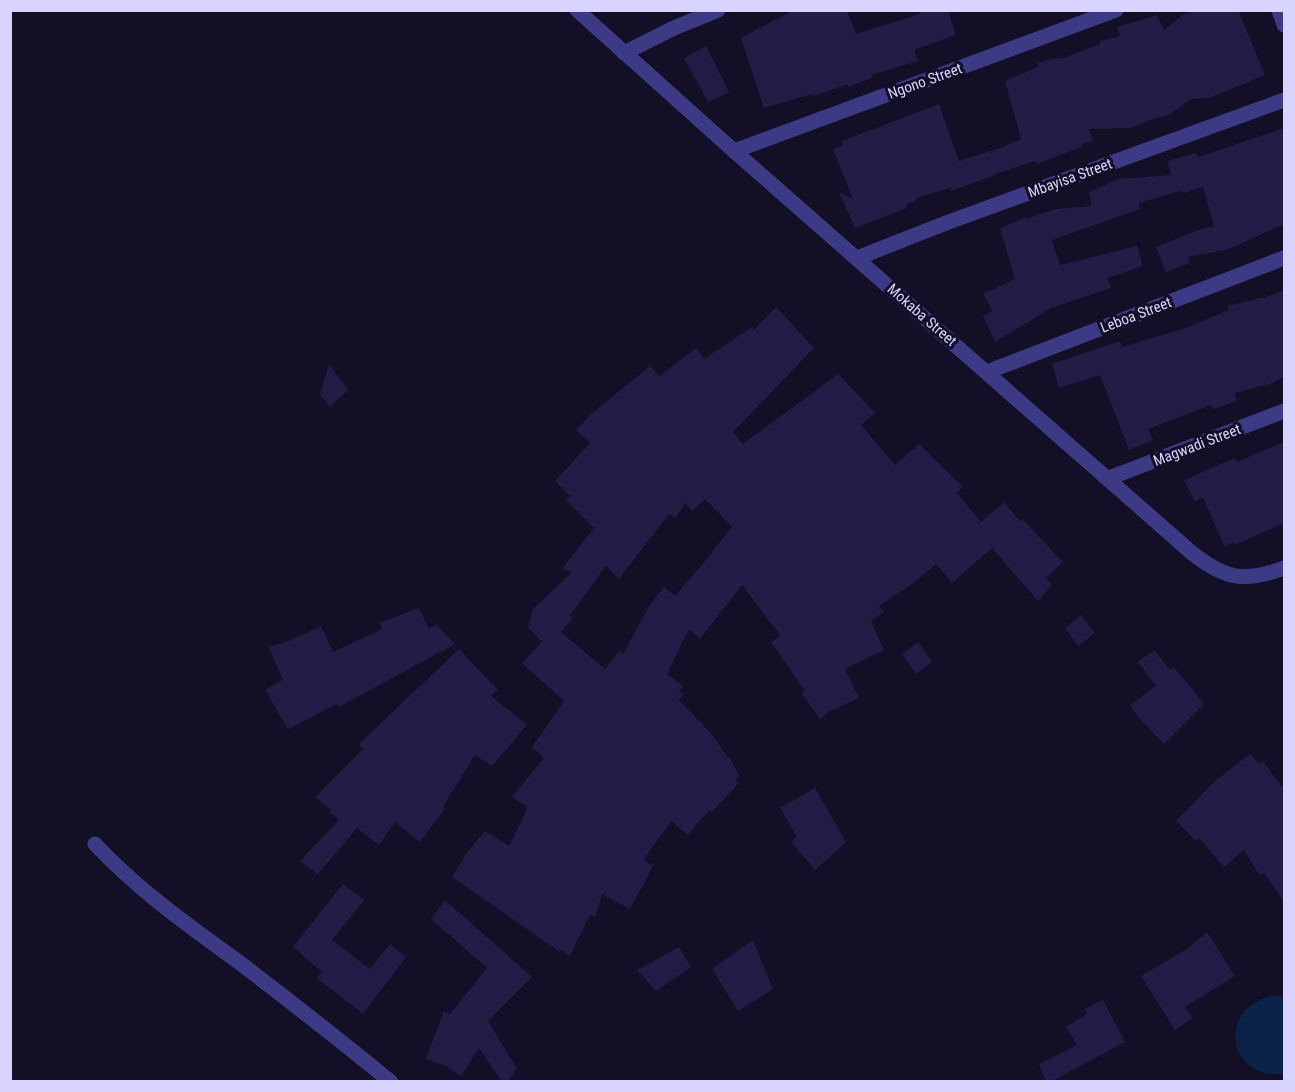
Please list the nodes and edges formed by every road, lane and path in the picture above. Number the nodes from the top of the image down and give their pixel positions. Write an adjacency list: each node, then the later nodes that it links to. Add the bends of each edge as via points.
1 (577, 10): 6 (street, Mokaba Street)
2 (718, 10): 6 (street)
3 (1116, 10): 8 (street, Ngono Street)
4 (1279, 10): 5 (street)
5 (1284, 25)
6 (624, 53): 8 (street, Mokaba Street)
7 (1284, 100): 9 (street, Mbayisa Street)
8 (734, 151): 9 (street, Mokaba Street)
9 (857, 258): 11 (street, Mokaba Street)
10 (1284, 258): 11 (street, Leboa Street)
11 (987, 372): 13 (street, Mokaba Street)
12 (1284, 411): 13 (street, Magwadi Street)
13 (1109, 478): 14 (street, Mokaba Street, via 1212,568 1231,576 1251,577)
14 (1284, 568)
15 (95, 844): 16 (street, via 117,868 166,908)
16 (391, 1082)

